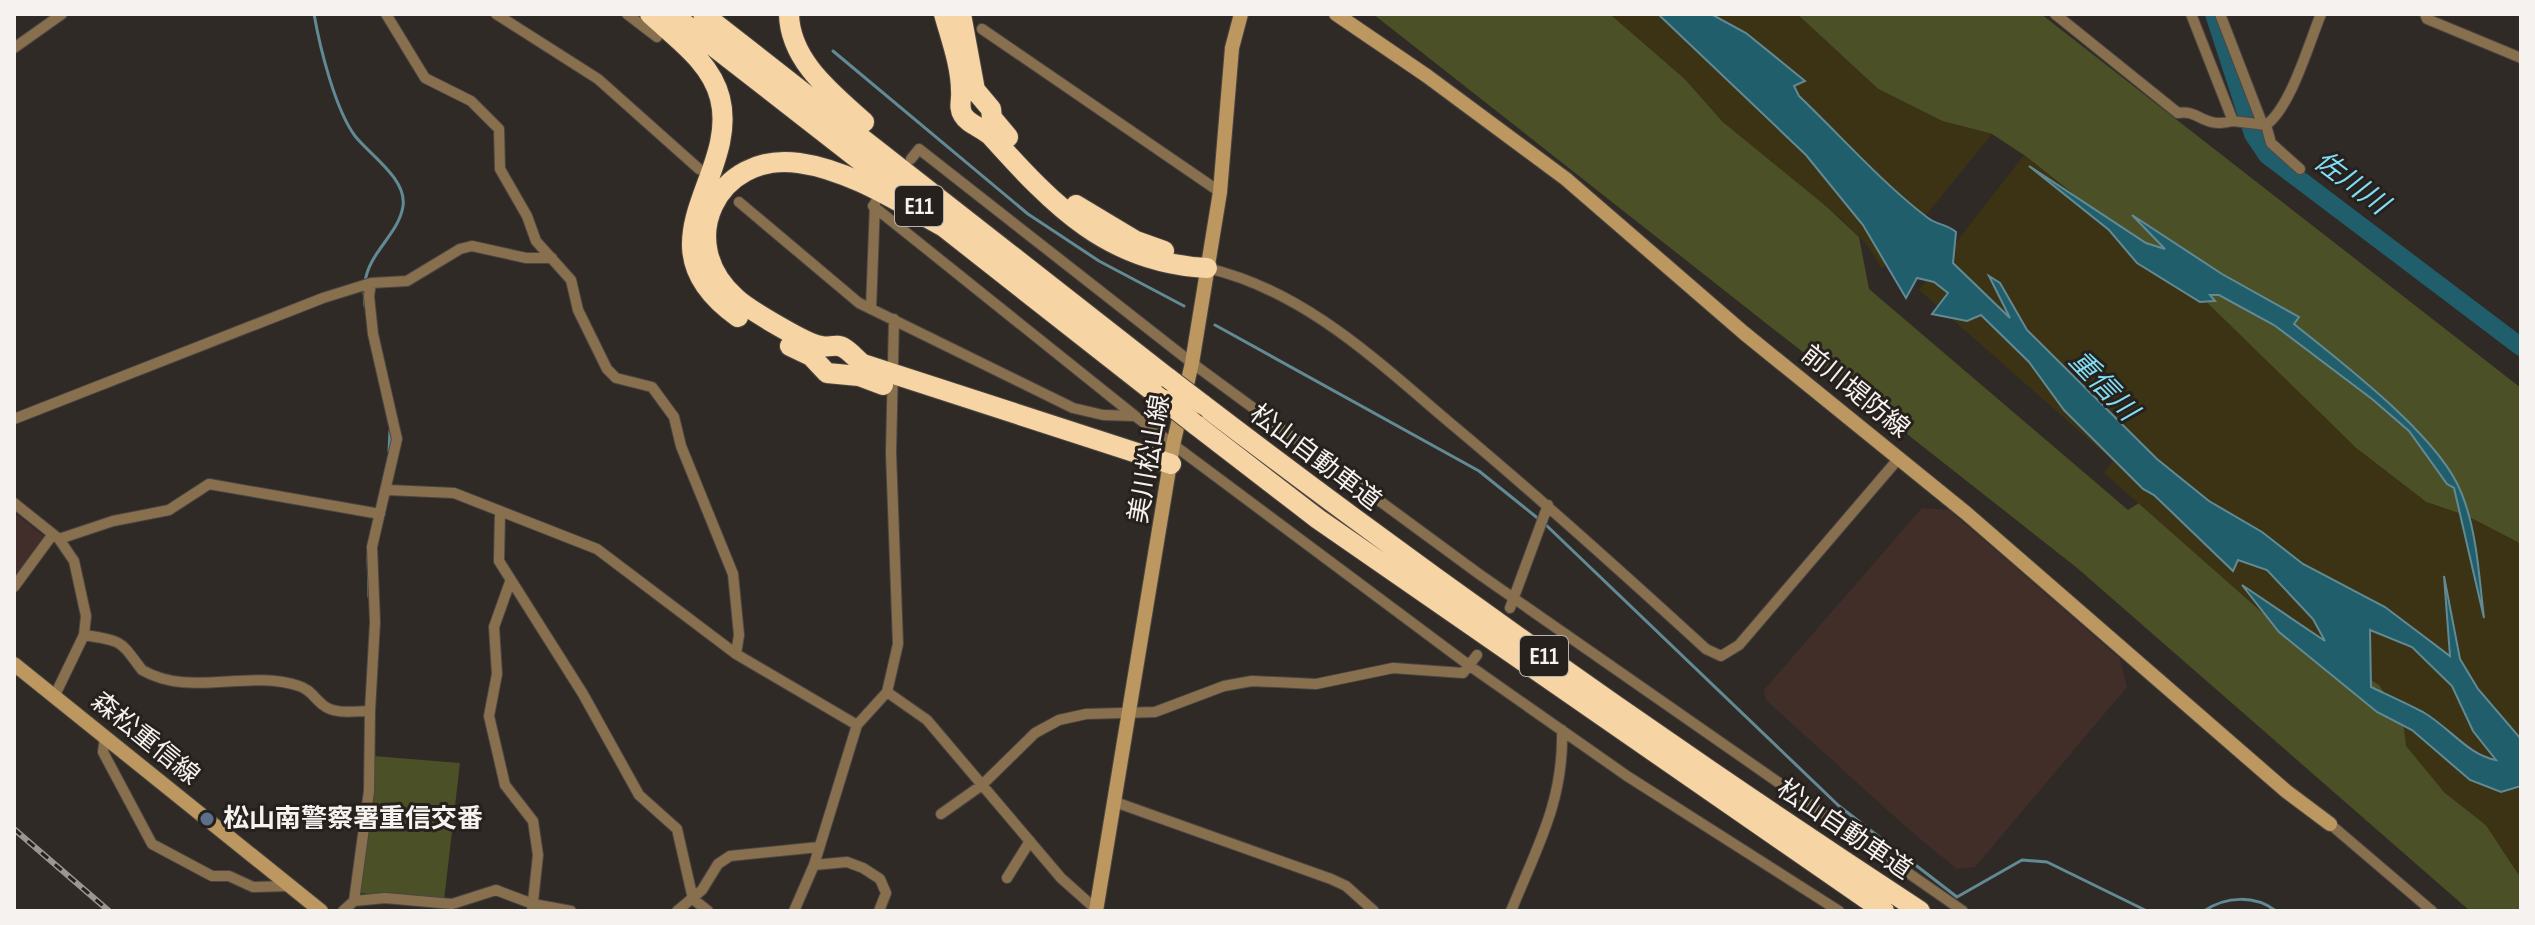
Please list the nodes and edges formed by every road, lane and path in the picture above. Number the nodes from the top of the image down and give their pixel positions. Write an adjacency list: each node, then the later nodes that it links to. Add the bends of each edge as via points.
1 (62, 14): 20 (street)
2 (386, 14): 31 (street, via 425,78 471,101 499,129 500,169 536,241)
3 (496, 14): 25 (street, via 598,79)
4 (627, 14): 19 (street)
5 (650, 14): 37 (highway, via 701,62 720,98 719,140 693,224 703,280 728,310 811,356 827,373)
6 (672, 14): 29 (highway, 松山自動車道 / E11)
7 (703, 14): 30 (highway, 松山自動車道 / E11)
8 (789, 14): 30 (highway, via 801,57 817,78)
9 (944, 14): 32 (highway, via 964,119 986,130 1047,196 1098,236 1130,254 1172,267)
10 (961, 14): 32 (highway, via 975,90 992,118 1052,183 1071,201 1136,241)
11 (1241, 14): 27 (main road, 美川松山線, via 1232,48)
12 (1336, 14): 41 (main road, 前川堤防線, via 1566,179)
13 (2055, 14): 22 (street, via 2178,113 2193,114 2212,125)
14 (2191, 14): 22 (street)
15 (2220, 14): 23 (street)
16 (2321, 14): 23 (street, via 2273,119)
17 (2425, 14): 21 (street)
18 (982, 29): 27 (street)
19 (657, 37)
20 (14, 48)
21 (2521, 58)
22 (2235, 121): 23 (street)
23 (2262, 123): 26 (street, via 2271,143)
24 (911, 159): 36 (street, via 919,149)
25 (699, 169)
26 (2300, 169)
27 (1220, 192): 32 (main road, 美川松山線)
28 (739, 202): 34 (street)
29 (944, 227): 37 (highway, via 827,169 782,162 745,170 714,202 707,221 709,260 735,298 821,346 843,347); 74 (highway, 松山自動車道 / E11, bridge, via 1318,519)
30 (989, 240): 74 (highway, 松山自動車道 / E11, bridge, via 1357,522)
31 (552, 258): 33 (street, via 472,246 407,281); 52 (street, via 571,280 578,310 607,369 616,378 652,387 674,417 733,574)
32 (1207, 268): 36 (main road, 美川松山線); 44 (street, via 1265,286 1330,324)
33 (371, 283): 39 (street); 42 (street, via 373,334 397,439)
34 (871, 309): 35 (street); 38 (street, via 875,204)
35 (894, 319): 37 (street); 38 (street, via 1073,408)
36 (1192, 363): 40 (main road, 美川松山線); 50 (street)
37 (893, 381): 40 (highway); 56 (street, via 899,617)
38 (1135, 416): 40 (street)
39 (14, 419)
40 (1172, 454): 55 (street); 59 (main road, 美川松山線)
41 (1899, 458): 44 (street, via 1739,645 1721,656 1706,649); 66 (main road, 前川堤防線)
42 (388, 490): 45 (street, via 454,493); 46 (street)
43 (14, 503): 47 (street)
44 (1548, 505): 50 (street)
45 (500, 511): 48 (street, via 499,561); 52 (street, via 597,549)
46 (380, 514): 47 (street, via 209,484 169,510); 58 (street, via 372,547)
47 (56, 537): 49 (street); 51 (street, via 74,561 86,616)
48 (510, 582): 72 (street, via 583,694 639,795 677,829); 75 (street, via 494,627 497,674 489,716 505,785 533,821 538,855)
49 (14, 587)
50 (1513, 603): 88 (street)
51 (84, 635): 57 (street); 58 (street, via 119,642 132,650 142,670 173,683 287,683 302,686 324,707)
52 (736, 654): 60 (street)
53 (1477, 655): 55 (street)
54 (14, 665): 57 (main road, 森松重信線)
55 (1470, 666): 59 (street, via 1463,673 1393,668 1316,684 1252,681 1155,712); 61 (street)
56 (887, 692): 60 (street); 63 (street, via 927,720)
57 (54, 697): 62 (main road, 森松重信線)
58 (370, 711): 73 (street, via 369,791)
59 (1131, 711): 63 (street, via 1086,714 1046,725); 64 (main road, 美川松山線)
60 (857, 725): 68 (street)
61 (1562, 730): 85 (street, via 1563,759 1553,815); 86 (street)
62 (105, 737): 71 (main road, 森松重信線); 71 (street, via 103,752 152,844 212,876 229,876 253,887)
63 (982, 785): 65 (street); 67 (street)
64 (1115, 802): 76 (main road, 美川松山線); 84 (street, via 1331,879)
65 (941, 814)
66 (2330, 824): 89 (street)
67 (1030, 841): 70 (street); 76 (street)
68 (819, 847): 69 (street); 72 (street, via 730,856)
69 (814, 865): 82 (street); 83 (street, via 847,862 875,875 886,893)
70 (1007, 878)
71 (290, 886): 77 (main road, 森松重信線)
72 (693, 899): 80 (street); 81 (street)
73 (354, 901): 75 (street, via 452,904 496,890); 78 (street)
74 (1884, 903): 87 (highway, 松山自動車道 / E11)
75 (532, 908): 79 (street)
76 (1097, 910)
77 (321, 911)
78 (343, 911)
79 (571, 911)
80 (677, 911)
81 (708, 911)
82 (794, 911)
83 (879, 911)
84 (1374, 911)
85 (1511, 911)
86 (1839, 911)
87 (1920, 911)
88 (1963, 911)
89 (2432, 911)

